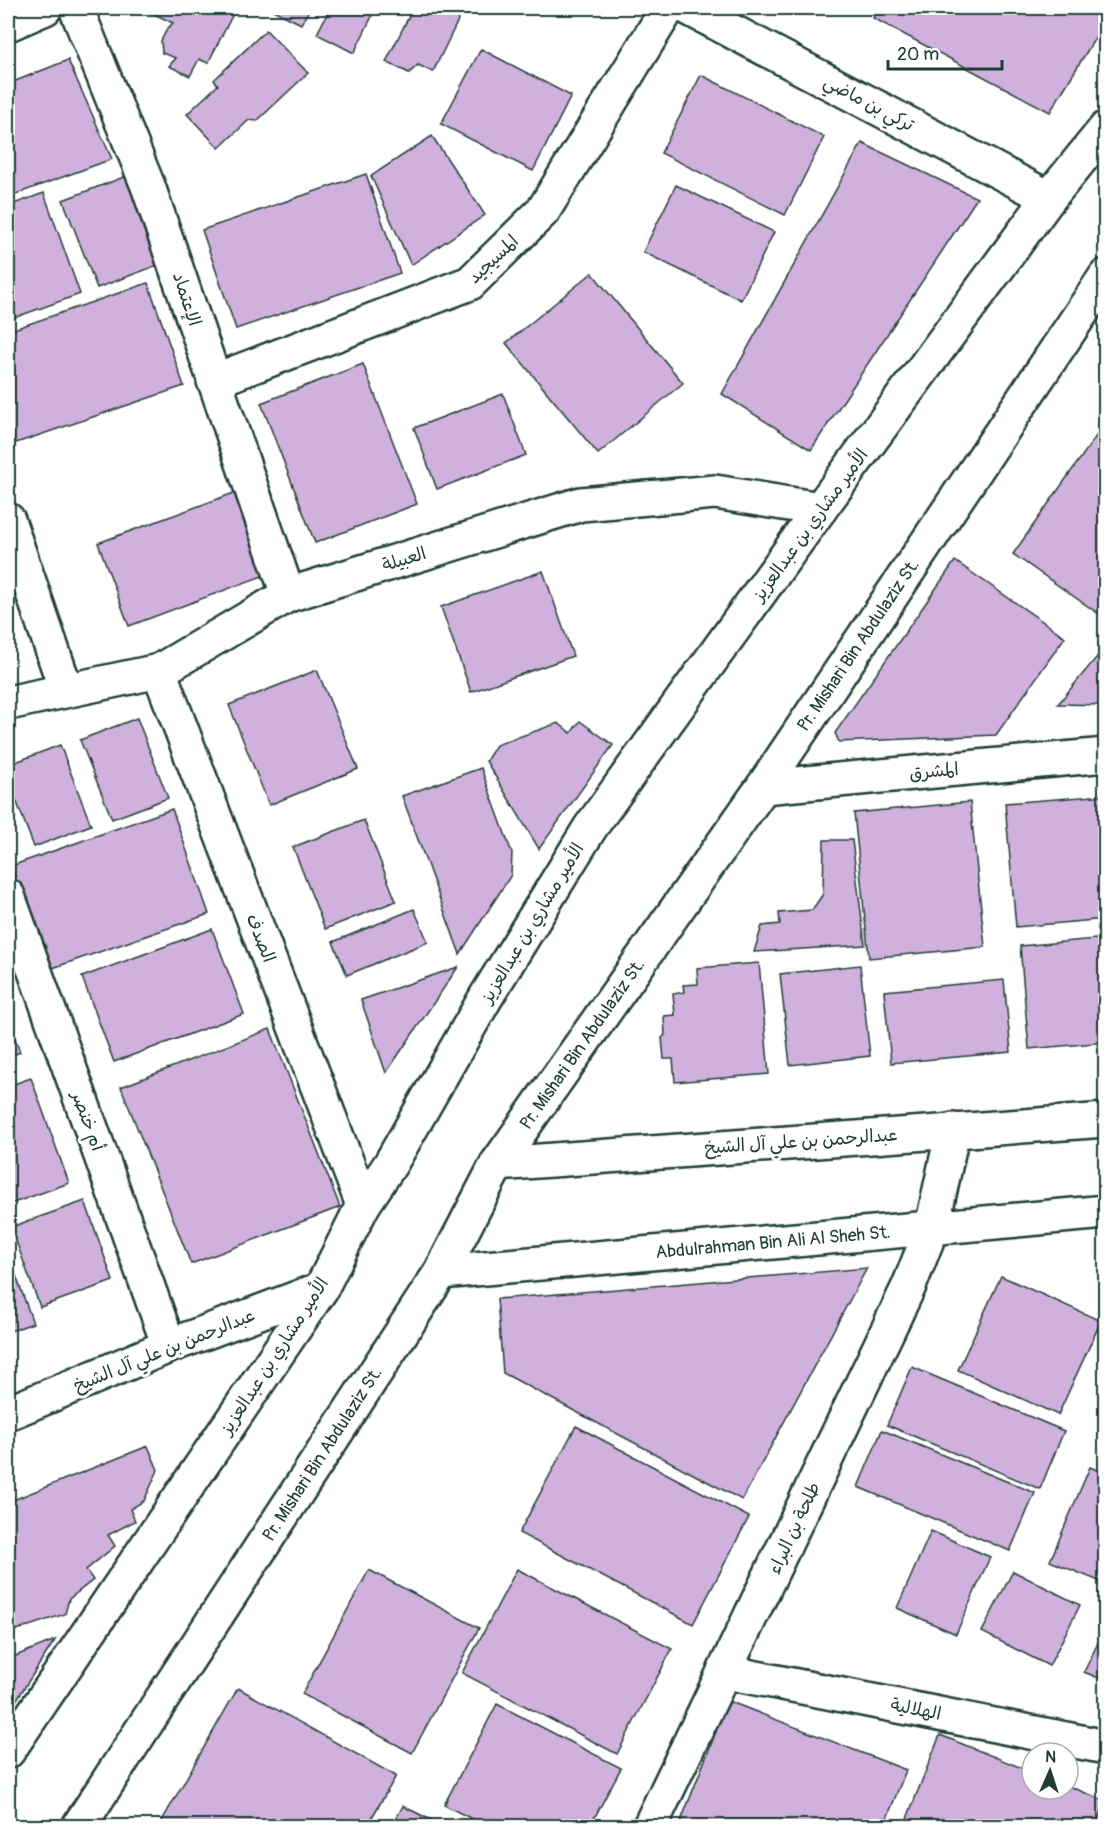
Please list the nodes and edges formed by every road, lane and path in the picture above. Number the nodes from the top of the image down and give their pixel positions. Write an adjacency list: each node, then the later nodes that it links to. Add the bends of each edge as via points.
1 (45, 8): 5 (street)
2 (76, 8): 9 (street, الإعتماد, via 148,186)
3 (668, 8): 9 (street, المسيجيد, via 543,211 470,283)
4 (688, 8): 7 (street, تركي بن ماضي)
5 (8, 24)
6 (1106, 128): 7 (street, الأمير مشاري بن عبدالعزيز)
7 (1049, 198): 10 (street, الأمير مشاري بن عبدالعزيز)
8 (1106, 276): 17 (street, Pr. Mishari Bin Abdulaziz St.)
9 (214, 381): 12 (street, الإعتماد)
10 (820, 509): 12 (street, العبيلة, via 716,492 581,504); 22 (street, الأمير مشاري بن عبدالعزيز, via 590,828)
11 (8, 520): 14 (street)
12 (288, 595): 13 (street, العبيلة)
13 (159, 670): 14 (street, العبيلة); 22 (street, الصدف)
14 (66, 690): 15 (street, العبيلة)
15 (8, 704)
16 (1106, 755): 17 (street, المشرق)
17 (763, 787): 21 (street, Pr. Mishari Bin Abdulaziz St.)
18 (8, 896): 27 (street, أم خنصر)
19 (1106, 1120): 20 (street, عبدالرحمن بن علي آل الشيخ)
20 (953, 1130): 21 (street, عبدالرحمن بن علي آل الشيخ); 24 (street, طلحة بن البراء)
21 (497, 1164): 25 (street, Pr. Mishari Bin Abdulaziz St.)
22 (363, 1205): 26 (street, الأمير مشاري بن عبدالعزيز)
23 (1106, 1212): 24 (street, Abdulrahman Bin Ali Al Sheh St.)
24 (932, 1227): 25 (street, Abdulrahman Bin Ali Al Sheh St.); 29 (street, طلحة بن البراء, via 909,1286)
25 (441, 1272): 32 (street, Pr. Mishari Bin Abdulaziz St.)
26 (321, 1289): 27 (street, عبدالرحمن بن علي آل الشيخ); 31 (street, الأمير مشاري بن عبدالعزيز)
27 (169, 1346): 28 (street, عبدالرحمن بن علي آل الشيخ)
28 (8, 1413)
29 (726, 1672): 30 (street, الهلالية); 33 (street, طلحة بن البراء)
30 (1106, 1747)
31 (8, 1751)
32 (78, 1827)
33 (650, 1827)

